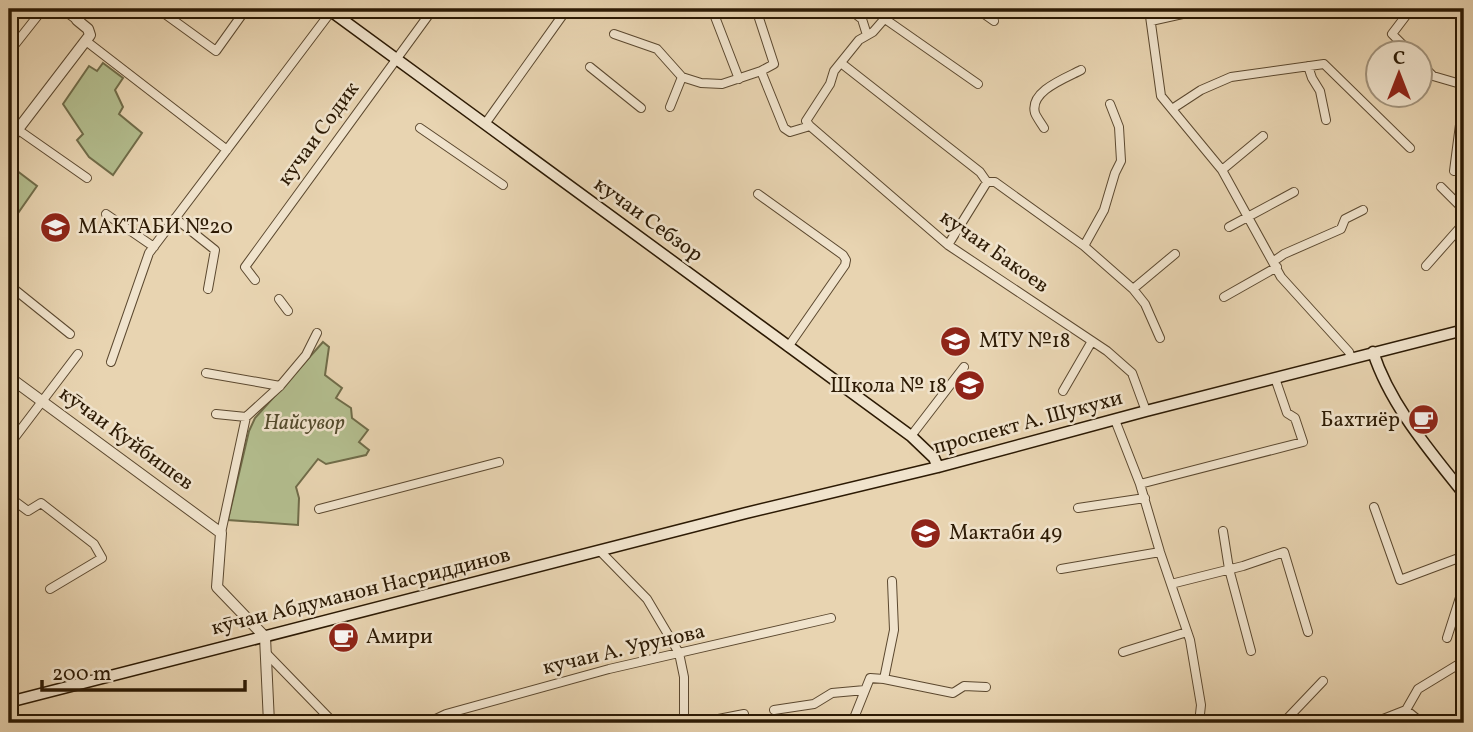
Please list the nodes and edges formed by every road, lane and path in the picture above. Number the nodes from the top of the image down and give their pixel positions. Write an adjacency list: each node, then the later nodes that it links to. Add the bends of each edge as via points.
1 (43, 9): 27 (street)
2 (62, 9): 20 (street)
3 (86, 9): 20 (street)
4 (160, 9): 5 (street, via 216,51)
5 (246, 9)
6 (433, 9): 28 (street, кучаи Содик)
7 (567, 9): 45 (street)
8 (712, 9): 36 (street)
9 (756, 9): 33 (street, via 774,64)
10 (853, 9): 24 (street)
11 (893, 9): 19 (street)
12 (977, 9): 21 (street)
13 (1149, 9): 22 (street)
14 (1305, 9): 18 (street)
15 (1411, 9): 25 (street, via 1392,34)
16 (331, 10): 28 (main road, кучаи Себзор); 53 (street)
17 (1196, 11): 22 (street)
18 (1292, 11)
19 (885, 19): 24 (street); 37 (street)
20 (77, 20): 26 (street, via 90,32)
21 (994, 21)
22 (1151, 21): 43 (street, via 1161,96)
23 (614, 34): 35 (street, via 657,49)
24 (867, 35): 29 (street)
25 (1396, 38)
26 (86, 41): 49 (street); 53 (street)
27 (9, 52)
28 (396, 59): 45 (main road, кучаи Себзор); 75 (street, кучаи Содик, via 245,267)
29 (841, 63): 46 (street, via 806,121); 57 (street, via 981,172)
30 (1308, 66): 43 (street, via 1231,77); 44 (street); 52 (street, via 1324,64)
31 (590, 67): 42 (street)
32 (1081, 70): 48 (street, via 1039,94 1035,114)
33 (761, 71): 36 (street); 46 (street, via 784,128 790,132)
34 (1434, 76): 38 (street)
35 (682, 77): 36 (street, via 722,84); 41 (street)
36 (739, 79)
37 (978, 84)
38 (1464, 85)
39 (1464, 94): 55 (street)
40 (1110, 104): 70 (street, via 1119,127 1121,161 1104,210)
41 (670, 107)
42 (640, 108)
43 (1172, 109): 54 (street)
44 (1326, 120)
45 (485, 124): 87 (main road, кучаи Себзор)
46 (810, 126): 69 (street, кучаи Бакоев)
47 (420, 128): 58 (street)
48 (1044, 128)
49 (17, 129): 51 (street); 56 (street)
50 (1263, 136): 54 (street)
51 (9, 141)
52 (1410, 148)
53 (227, 150): 66 (street)
54 (1222, 170): 65 (street)
55 (1454, 171)
56 (87, 178)
57 (987, 182): 69 (street); 70 (street, via 995,182)
58 (503, 185)
59 (1441, 187): 63 (street)
60 (1294, 192): 65 (street)
61 (758, 194): 87 (street, via 846,260)
62 (1363, 210): 73 (street, via 1345,219 1340,229)
63 (1464, 210)
64 (106, 214): 71 (street)
65 (1247, 216): 68 (street); 73 (street)
66 (175, 218): 71 (street); 77 (street, via 215,250)
67 (1464, 223): 74 (street)
68 (1229, 227)
69 (948, 245): 86 (street, кучаи Бакоев)
70 (1084, 246): 78 (street)
71 (154, 247): 91 (street)
72 (1175, 254): 78 (street)
73 (1275, 264): 79 (street); 90 (street, via 1281,277)
74 (1426, 266)
75 (255, 280)
76 (9, 285): 84 (street)
77 (208, 289)
78 (1133, 289): 85 (street, via 1145,303)
79 (1224, 297)
80 (279, 299): 81 (street)
81 (288, 311)
82 (1464, 330): 88 (main road, проспект А. Шукухи)
83 (317, 333): 96 (street, via 306,355)
84 (70, 334)
85 (1160, 338)
86 (1092, 341): 97 (street); 99 (street, кучаи Бакоев, via 1132,373)
87 (788, 347): 103 (main road, кучаи Себзор)
88 (1373, 352): 90 (main road, проспект А. Шукухи); 108 (main road, via 1412,427)
89 (78, 354): 98 (street)
90 (1351, 358): 95 (main road, проспект А. Шукухи)
91 (111, 362)
92 (964, 367): 103 (street)
93 (206, 373): 96 (street)
94 (9, 377): 98 (street, кӯчаи Куйбишев)
95 (1275, 379): 99 (main road, проспект А. Шукухи); 107 (street, via 1303,442)
96 (280, 386): 101 (street)
97 (1063, 391)
98 (42, 402): 104 (street); 115 (street, кӯчаи Куйбишев)
99 (1146, 411): 102 (main road, проспект А. Шукухи)
100 (216, 414): 101 (street)
101 (246, 417): 115 (street)
102 (1115, 419): 106 (main road, проспект А. Шукухи); 107 (street)
103 (911, 436): 106 (main road, кучаи Себзор)
104 (9, 445)
105 (499, 462): 113 (street)
106 (938, 467): 116 (main road, проспект А. Шукухи)
107 (1140, 484): 110 (street)
108 (1464, 494)
109 (9, 497): 125 (street, via 28,512 41,503 94,544 102,558)
110 (1145, 498): 111 (street); 117 (street)
111 (1078, 508)
112 (1374, 508): 118 (street, via 1400,580)
113 (319, 509)
114 (1223, 531): 120 (street)
115 (221, 533): 130 (street, via 217,587)
116 (600, 551): 130 (main road, кӯчаи Абдуманон Насриддинов); 135 (street, via 646,599)
117 (1160, 552): 119 (street); 123 (street)
118 (1464, 556)
119 (1062, 569)
120 (1230, 569): 123 (street); 129 (street, via 1284,552); 132 (street)
121 (9, 576): 126 (street, via 13,593)
122 (892, 582): 137 (street, via 894,630)
123 (1171, 584): 128 (street)
124 (1464, 585): 131 (street)
125 (50, 589)
126 (9, 594)
127 (831, 618): 135 (street, кучаи А. Урунова)
128 (1187, 632): 133 (street); 151 (street, via 1201,705)
129 (1308, 632)
130 (265, 637): 134 (street); 141 (main road, кӯчаи Абдуманон Насриддинов)
131 (1447, 638)
132 (1251, 651)
133 (1123, 652)
134 (265, 653): 145 (street); 146 (street)
135 (679, 653): 147 (street, кучаи А. Урунова, via 458,710); 148 (street)
136 (1464, 661): 143 (street, via 1418,689)
137 (884, 679): 139 (street, via 953,693 964,686); 140 (street, via 870,678)
138 (1323, 681): 152 (street)
139 (986, 687)
140 (865, 690): 142 (street, via 832,693 814,704); 150 (street)
141 (9, 702)
142 (774, 709)
143 (1406, 710): 153 (street); 154 (street)
144 (744, 714): 149 (street)
145 (269, 723)
146 (334, 723)
147 (427, 723)
148 (684, 723)
149 (698, 723)
150 (852, 723)
151 (1199, 723)
152 (1283, 723)
153 (1373, 723)
154 (1422, 723)

